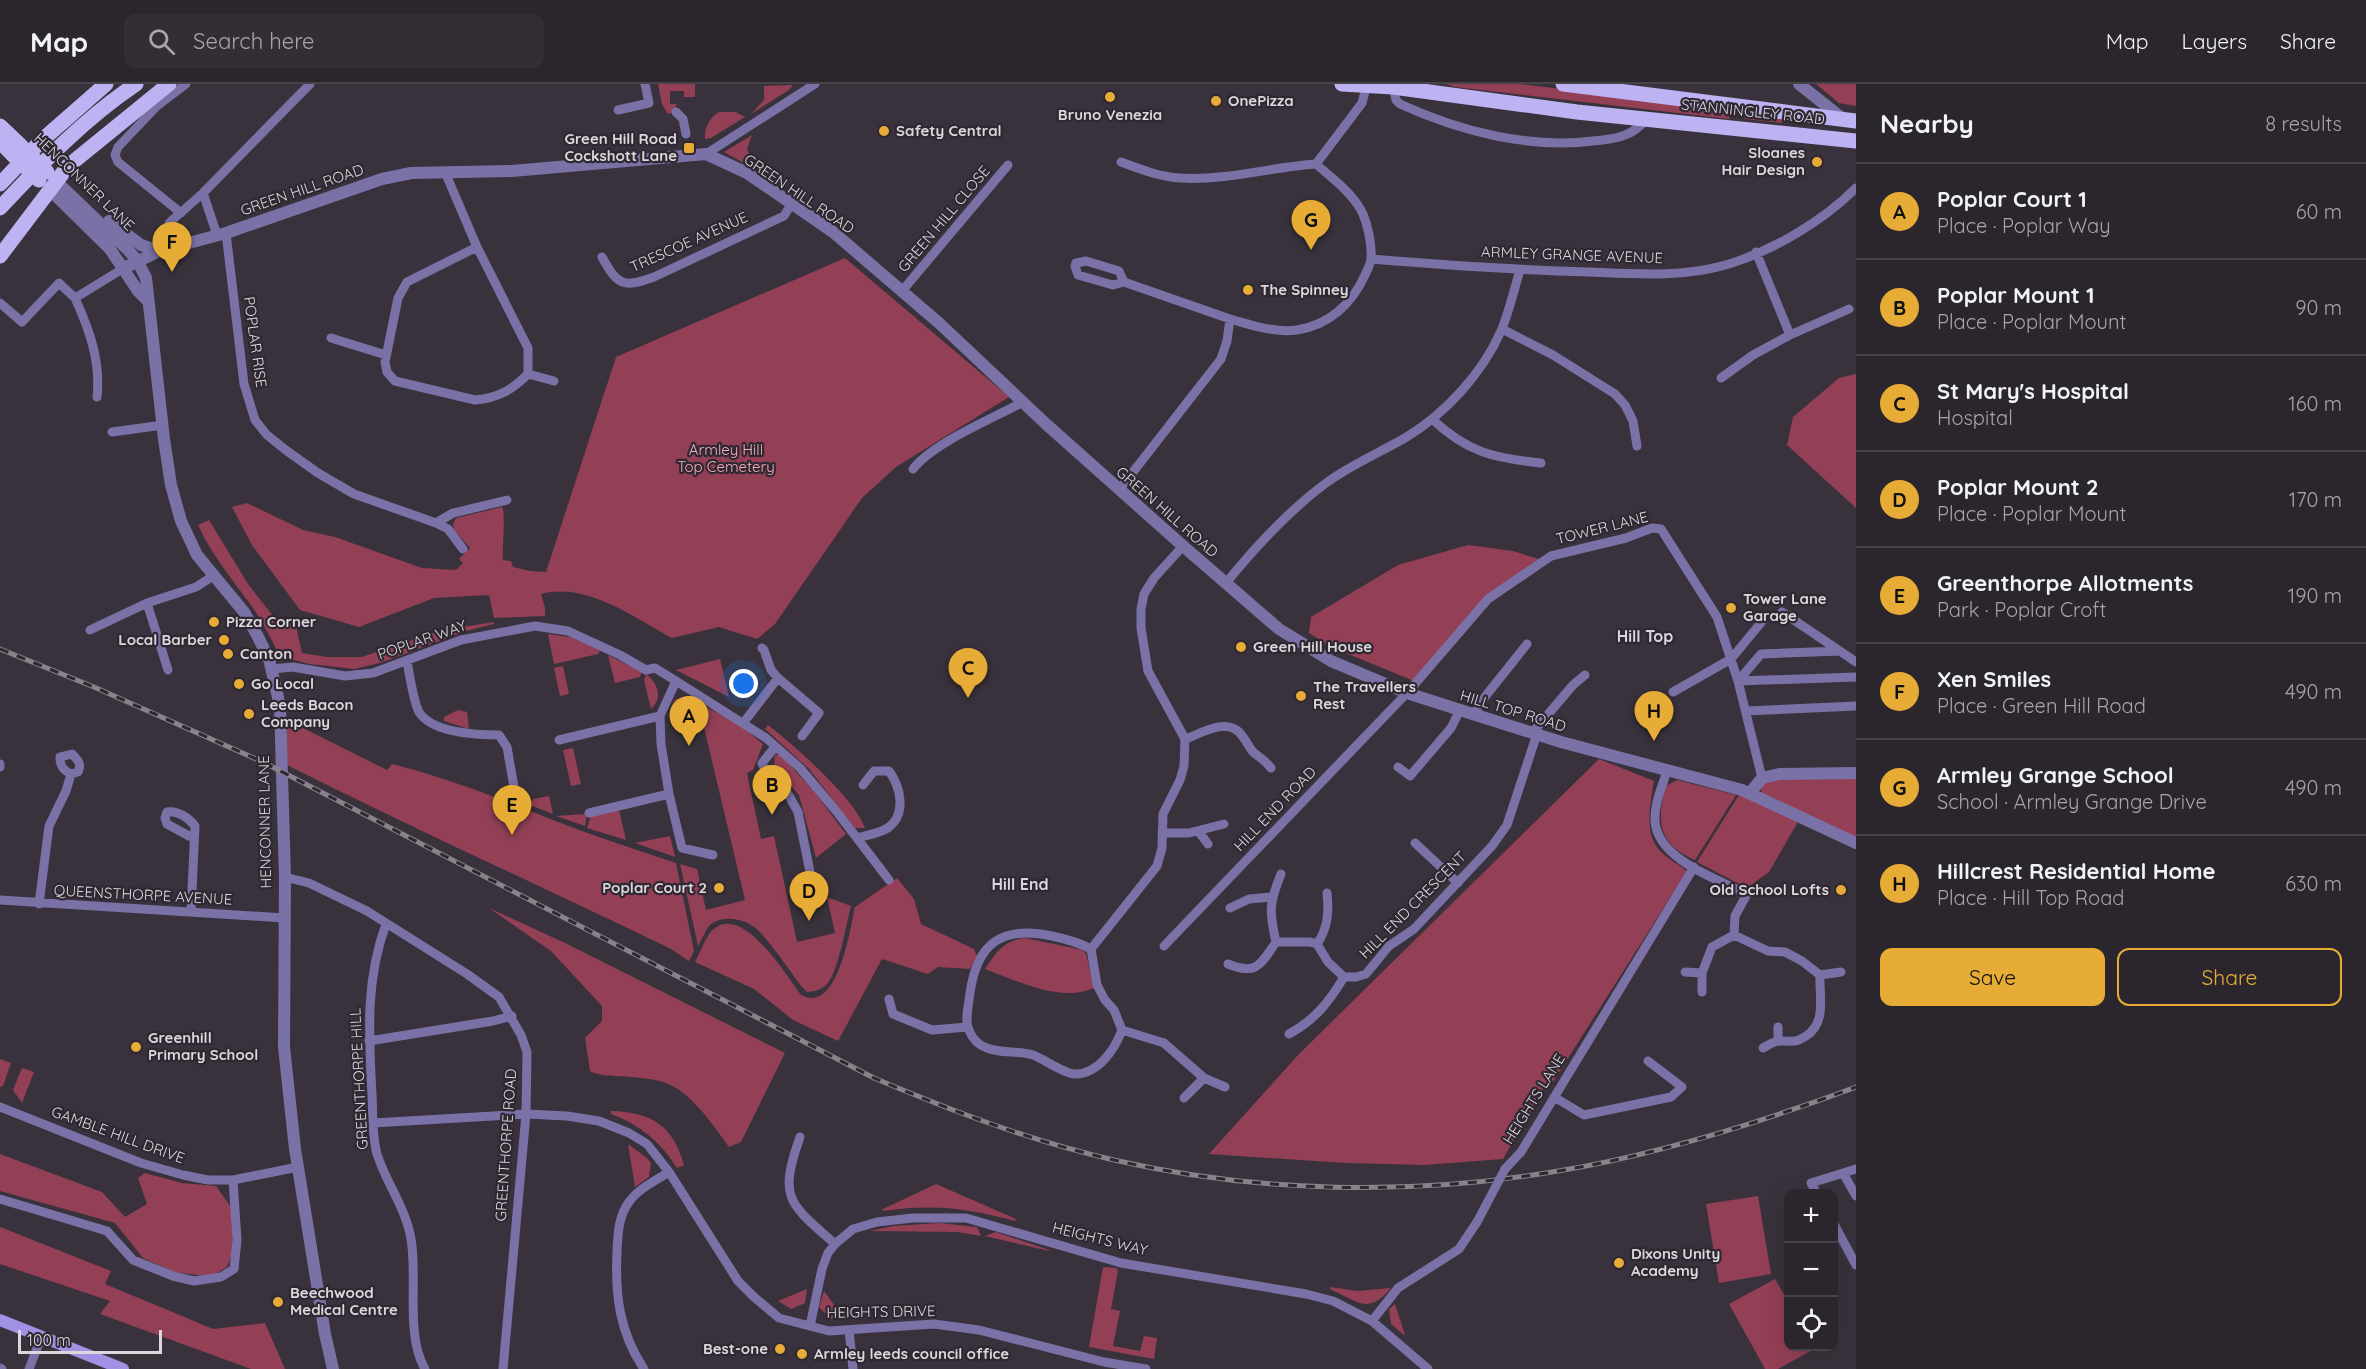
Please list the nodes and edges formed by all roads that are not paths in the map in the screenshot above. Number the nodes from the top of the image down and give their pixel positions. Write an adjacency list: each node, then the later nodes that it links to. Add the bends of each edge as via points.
1 (106, 84): 31 (main road, via 40,141)
2 (136, 84): 36 (main road, via 49,154)
3 (169, 84): 30 (main road)
4 (186, 84): 37 (street, via 157,106 115,154 118,162)
5 (310, 84): 33 (street)
6 (645, 84): 14 (street, via 649,103)
7 (815, 84): 25 (street)
8 (1341, 84): 10 (main road, STANNINGLEY ROAD)
9 (1563, 84): 13 (main road, STANNINGLEY ROAD)
10 (1377, 85): 12 (main road, STANNINGLEY ROAD); 17 (street, via 1400,104 1456,125 1549,144 1628,135); 27 (street)
11 (1801, 86): 16 (street); 18 (street)
12 (1426, 88): 17 (main road, STANNINGLEY ROAD)
13 (1681, 99): 16 (main road, STANNINGLEY ROAD); 20 (main road, via 1699,108 1732,112 1736,115)
14 (618, 110)
15 (676, 112): 21 (street, via 683,119)
16 (1821, 116): 18 (main road, STANNINGLEY ROAD); 22 (main road, via 1830,130)
17 (1646, 119): 20 (main road, STANNINGLEY ROAD)
18 (1849, 120)
19 (0, 126): 24 (main road, HENCONNER LANE)
20 (1735, 128): 22 (main road, STANNINGLEY ROAD)
21 (686, 134)
22 (1856, 140)
23 (0, 142): 24 (main road, HENCONNER LANE)
24 (16, 149): 30 (main road, HENCONNER LANE, bridge)
25 (706, 154): 29 (street, GREEN HILL ROAD, via 512,171); 34 (street, GREEN HILL ROAD, via 747,173)
26 (1121, 162): 27 (street, via 1179,178)
27 (1316, 164): 46 (street, via 1346,189 1362,212)
28 (1008, 165): 50 (street, GREEN HILL CLOSE)
29 (445, 172): 39 (street, GREEN HILL ROAD, via 382,179); 40 (street)
30 (48, 181): 35 (street, HENCONNER LANE); 43 (main road); 47 (street, HENCONNER LANE)
31 (0, 184)
32 (1856, 188): 42 (street, ARMLEY GRANGE AVENUE, via 1816,222)
33 (203, 193): 37 (street); 39 (street, POPLAR RISE)
34 (792, 203): 44 (street, TRESCOE AVENUE, via 784,216 634,285 624,285 612,276); 50 (street, GREEN HILL ROAD)
35 (82, 204): 41 (street, via 141,245); 45 (street, HENCONNER LANE)
36 (0, 208)
37 (181, 213): 38 (street)
38 (169, 223)
39 (221, 234): 41 (street, GREEN HILL ROAD); 73 (street, POPLAR RISE, via 243,384 255,420 287,451 354,494)
40 (477, 247): 59 (street, via 407,282 398,297); 60 (street, via 528,348)
41 (159, 251): 45 (street, GREEN HILL ROAD)
42 (1756, 252): 48 (street, ARMLEY GRANGE AVENUE, via 1730,264 1702,270 1651,274); 57 (street)
43 (0, 256)
44 (602, 257)
45 (137, 260): 47 (street, GREEN HILL ROAD); 52 (street, HENCONNER LANE, via 148,286)
46 (1371, 260): 48 (street, ARMLEY GRANGE AVENUE); 55 (street, via 1358,291 1323,324 1296,330 1263,329)
47 (124, 268): 51 (street); 52 (street, HENCONNER LANE)
48 (1520, 270): 56 (street)
49 (1124, 282): 49 (street, via 1113,285 1078,275 1076,263 1086,261 1119,271); 55 (street)
50 (902, 291): 64 (street, GREEN HILL ROAD)
51 (75, 298): 53 (street, via 59,284 22,322); 63 (street, via 95,351)
52 (148, 301): 66 (street, HENCONNER LANE)
53 (0, 303)
54 (1849, 309): 57 (street)
55 (1230, 319): 71 (street, via 1221,359)
56 (1502, 329): 65 (street, via 1472,378); 68 (street, via 1616,394 1633,421)
57 (1790, 334): 61 (street)
58 (331, 338): 59 (street)
59 (386, 355): 60 (street, via 387,372 395,381 475,400 506,393)
60 (528, 374): 62 (street)
61 (1721, 378)
62 (554, 381)
63 (97, 397)
64 (1023, 402): 70 (street, via 943,445); 71 (street, GREEN HILL ROAD)
65 (1432, 419): 69 (street, via 1471,449 1505,459); 77 (street, via 1327,482 1262,538)
66 (163, 425): 67 (street); 76 (street, HENCONNER LANE, via 171,485 181,521 197,555)
67 (112, 432)
68 (1637, 447)
69 (1541, 463)
70 (913, 469)
71 (1119, 490): 74 (street, GREEN HILL ROAD)
72 (507, 500): 73 (street, via 453,513)
73 (436, 523): 75 (street, POPLAR RISE, via 448,529)
74 (1183, 546): 77 (street, GREEN HILL ROAD); 106 (street, via 1144,594 1141,628 1148,671)
75 (463, 549)
76 (213, 576): 78 (street, via 196,587); 89 (street, HENCONNER LANE, via 244,612)
77 (1226, 583): 81 (street, GREEN HILL ROAD)
78 (147, 603): 82 (street); 90 (street)
79 (1782, 612): 85 (street)
80 (1764, 619): 86 (street)
81 (1280, 628): 97 (street, HILL TOP ROAD, via 1331,661)
82 (90, 630)
83 (1527, 644): 101 (street)
84 (762, 648): 93 (street)
85 (1840, 651): 88 (street); 95 (street, via 1761,654)
86 (1731, 659): 95 (street, TOWER LANE); 96 (street); 97 (street, TOWER LANE, via 1709,601 1661,529 1652,528 1551,556 1533,568 1488,599)
87 (407, 661): 89 (street, POPLAR WAY, via 373,673 345,676 293,667); 94 (street, POPLAR WAY, via 461,640 535,626 568,631); 116 (street, via 419,712 429,721 464,734 499,735 507,747)
88 (1856, 662)
89 (271, 669): 131 (street, HENCONNER LANE, via 280,705)
90 (168, 670)
91 (1586, 675): 104 (street, via 1573,685)
92 (1856, 677): 95 (street)
93 (778, 678): 103 (street); 105 (street, via 819,713)
94 (676, 681): 102 (street); 103 (street, POPLAR WAY)
95 (1738, 681): 100 (street, TOWER LANE)
96 (1673, 692)
97 (1407, 693): 99 (street, HILL TOP ROAD); 146 (street, HILL END ROAD)
98 (1856, 706): 100 (street)
99 (1460, 710): 101 (street, HILL TOP ROAD); 109 (street, via 1451,728 1410,776)
100 (1746, 711): 114 (street, TOWER LANE)
101 (1474, 714): 104 (street, HILL TOP ROAD)
102 (660, 716): 107 (street); 118 (street)
103 (744, 722): 108 (street, POPLAR WAY)
104 (1535, 733): 111 (street, HILL TOP ROAD); 133 (street, HILL END CRESCENT, via 1507,825)
105 (802, 736)
106 (1185, 739): 110 (street, via 1220,726 1232,726); 122 (street, via 1184,766 1163,814)
107 (559, 740)
108 (775, 747): 124 (street, POPLAR WAY, via 800,768); 134 (street, via 762,763 771,784 788,795 798,812)
109 (1398, 767)
110 (1270, 768)
111 (1667, 771): 117 (street, HILL TOP ROAD); 129 (street, via 1655,823 1665,848)
112 (1856, 773): 114 (street, via 1779,774)
113 (71, 774): 138 (street, via 49,826)
114 (1762, 778): 117 (street)
115 (863, 784): 124 (street, via 874,771 889,771 898,784 900,810 889,827)
116 (514, 787)
117 (1750, 793): 126 (street, HILL TOP ROAD)
118 (669, 794): 119 (street); 128 (street, via 682,848)
119 (589, 813)
120 (1224, 824): 121 (street)
121 (1199, 832): 122 (street); 127 (street)
122 (1162, 833): 147 (street, via 1157,866)
123 (194, 836): 140 (street)
124 (858, 838): 132 (street, POPLAR WAY)
125 (1415, 843): 133 (street)
126 (1856, 843)
127 (1208, 844)
128 (713, 855)
129 (1694, 867): 143 (street, via 1747,894 1736,916); 167 (street, HEIGHTS LANE)
130 (1281, 874): 136 (street)
131 (285, 877): 141 (street, HENCONNER LANE); 142 (street, GREENTHORPE ROAD, via 309,883)
132 (889, 880)
133 (1458, 883): 153 (street, HILL END CRESCENT, via 1414,929 1389,946 1366,974)
134 (814, 892)
135 (1327, 893): 145 (street, via 1329,911)
136 (1272, 897): 139 (street, via 1249,899); 144 (street, via 1270,916)
137 (0, 900): 138 (street, QUEENSTHORPE AVENUE)
138 (39, 904): 140 (street, QUEENSTHORPE AVENUE)
139 (1230, 908)
140 (191, 912): 141 (street, QUEENSTHORPE AVENUE)
141 (284, 918): 173 (street, HENCONNER LANE, via 284,1047)
142 (386, 924): 156 (street, GREENTHORPE ROAD, via 499,997); 162 (street, GREENTHORPE HILL, via 373,965)
143 (1734, 935): 151 (street, via 1712,947); 152 (street, via 1768,951 1785,952)
144 (1276, 942): 145 (street); 148 (street, via 1252,969)
145 (1317, 944): 153 (street)
146 (1164, 946)
147 (1091, 949): 158 (street, via 1045,934 1014,932 997,939 984,952 974,972); 159 (street, via 1097,985)
148 (1228, 964)
149 (1685, 972): 151 (street)
150 (1841, 972): 152 (street)
151 (1702, 973): 154 (street)
152 (1820, 975): 161 (street, via 1819,1022 1811,1033 1796,1042)
153 (1344, 977): 160 (street, via 1321,1012)
154 (1702, 992)
155 (889, 999): 158 (street, via 891,1017 932,1030)
156 (512, 1016): 162 (street); 170 (street, GREENTHORPE ROAD, via 526,1052)
157 (1778, 1027): 161 (street)
158 (967, 1028): 159 (street, via 976,1042 988,1049 1031,1055 1074,1074 1103,1062)
159 (1122, 1030): 165 (street, via 1164,1043)
160 (1289, 1034)
161 (1778, 1039): 163 (street)
162 (369, 1041): 171 (street, GREENTHORPE HILL)
163 (1763, 1048)
164 (1648, 1061): 167 (street, via 1682,1087 1671,1096 1584,1115)
165 (1204, 1078): 166 (street); 168 (street)
166 (1225, 1087)
167 (1554, 1097): 185 (street, HEIGHTS LANE, bridge, via 1521,1152 1505,1169 1459,1249 1398,1288)
168 (1184, 1098)
169 (0, 1107): 177 (street, GAMBLE HILL DRIVE, via 141,1163 208,1180)
170 (526, 1114): 171 (street, HEIGHTS DRIVE); 175 (street, HEIGHTS DRIVE, via 599,1121 629,1133 647,1144); 193 (street, GREENTHORPE ROAD)
171 (373, 1123): 192 (street, GREENTHORPE HILL, via 377,1154 411,1238 417,1350)
172 (800, 1137): 182 (street, via 788,1178 790,1197 801,1214)
173 (298, 1167): 177 (street, GAMBLE HILL DRIVE); 191 (street, HENCONNER LANE)
174 (1856, 1169): 176 (street)
175 (669, 1172): 186 (street, HEIGHTS DRIVE, via 738,1281 779,1318); 194 (street, via 629,1202 619,1221 615,1284 620,1318 633,1353)
176 (1843, 1173): 178 (street, via 1811,1183); 179 (street)
177 (233, 1180): 180 (street, via 237,1240 234,1269 221,1277 194,1281 133,1260 107,1231)
178 (1814, 1189)
179 (1856, 1196)
180 (0, 1199)
181 (1838, 1233): 183 (street)
182 (835, 1244): 185 (street, HEIGHTS WAY, via 853,1229 877,1222 966,1218 1121,1263 1306,1294 1333,1301); 186 (street, HEIGHTS WAY, via 822,1269)
183 (1856, 1265)
184 (0, 1320): 188 (main road)
185 (1372, 1321): 197 (street, HEIGHTS WAY)
186 (810, 1326): 187 (street, HEIGHTS DRIVE, via 829,1331)
187 (849, 1330): 195 (street); 196 (street, HEIGHTS DRIVE, via 934,1324 979,1330)
188 (41, 1338): 189 (street); 190 (main road)
189 (29, 1369)
190 (123, 1369)
191 (333, 1369)
192 (425, 1369)
193 (503, 1369)
194 (644, 1369)
195 (853, 1369)
196 (1146, 1369)
197 (1428, 1369)

